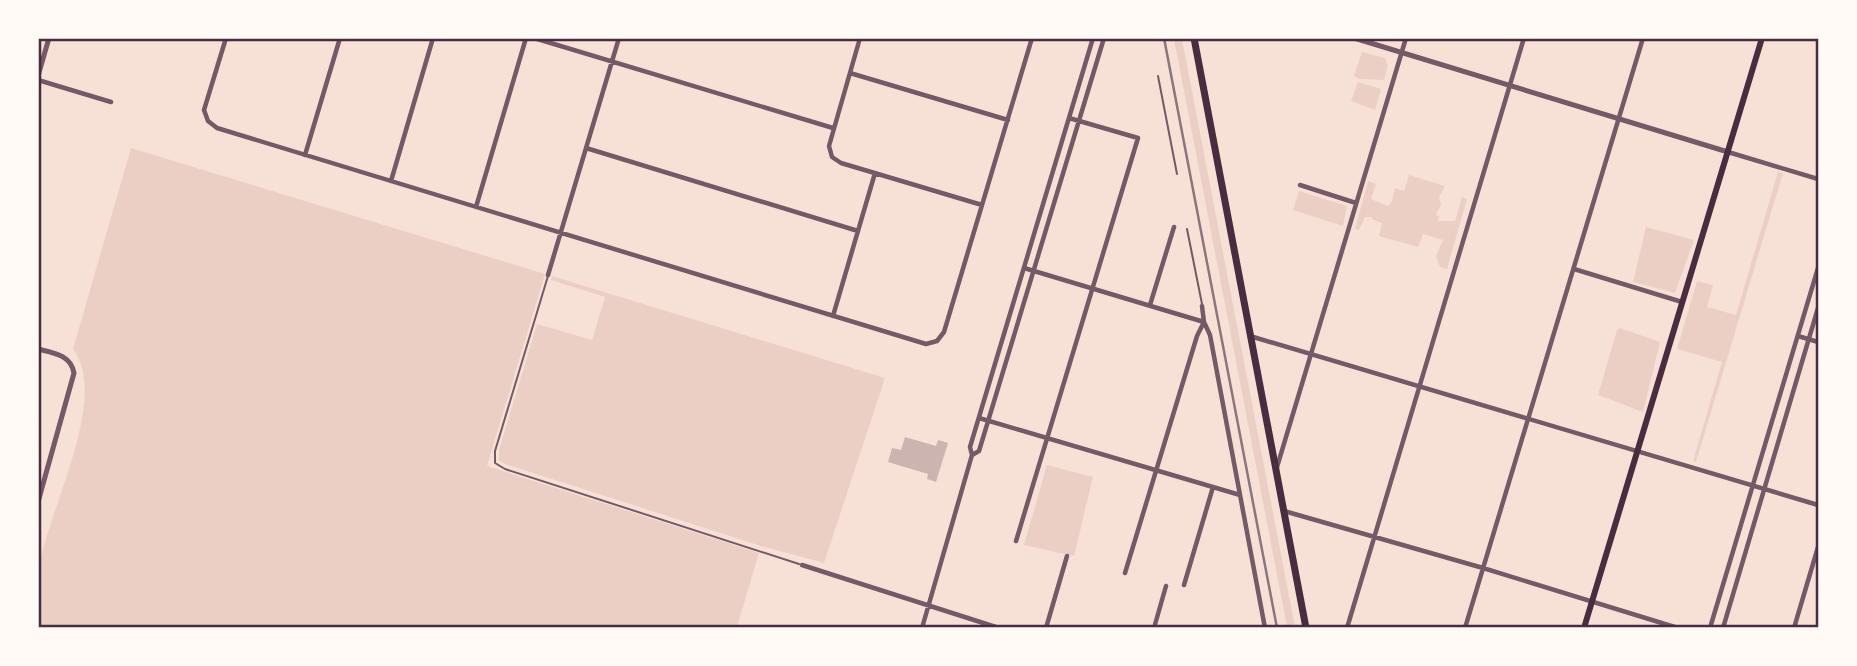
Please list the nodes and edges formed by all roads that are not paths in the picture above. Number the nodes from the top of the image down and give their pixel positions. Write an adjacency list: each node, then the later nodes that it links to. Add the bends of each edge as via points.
1 (49, 38): 22 (street)
2 (226, 38): 32 (street, via 204,110 208,121 217,128)
3 (340, 38): 32 (street)
4 (433, 38): 38 (street)
5 (526, 38): 42 (street)
6 (534, 38): 19 (street)
7 (619, 38): 19 (street)
8 (860, 38): 20 (street)
9 (1032, 38): 27 (street)
10 (1093, 38): 25 (street)
11 (1104, 38): 28 (street)
12 (1194, 38): 60 (main road)
13 (1354, 38): 18 (street)
14 (1406, 38): 18 (street)
15 (1524, 38): 23 (street)
16 (1643, 38): 26 (street)
17 (1762, 38): 31 (main road)
18 (1402, 52): 23 (street); 40 (street)
19 (612, 62): 29 (street); 30 (street)
20 (850, 73): 27 (street); 29 (street)
21 (1158, 76): 36 (lane)
22 (38, 78): 24 (street)
23 (1510, 85): 26 (street); 65 (street)
24 (111, 102)
25 (1069, 118): 28 (street); 33 (street)
26 (1619, 119): 31 (street); 49 (street)
27 (1008, 120): 41 (street)
28 (1079, 121): 34 (street); 52 (street, via 1138,138)
29 (833, 128): 35 (street, via 828,146 832,157)
30 (586, 148): 45 (street); 46 (street)
31 (1728, 152): 37 (street); 53 (main road)
32 (306, 155): 38 (street)
33 (1057, 156): 34 (street); 47 (street)
34 (1067, 159): 50 (street)
35 (875, 173): 41 (street); 45 (street)
36 (1177, 174)
37 (1818, 179)
38 (391, 181): 42 (street)
39 (1300, 185): 40 (street)
40 (1356, 203): 64 (street)
41 (982, 205): 57 (street, via 944,332 937,341 926,344)
42 (475, 207): 46 (street)
43 (1174, 227): 54 (street)
44 (1187, 229): 55 (lane)
45 (858, 231): 57 (street)
46 (561, 233): 51 (street); 57 (street)
47 (1024, 268): 50 (street); 66 (street)
48 (1818, 268): 59 (street)
49 (1574, 269): 53 (street); 67 (street)
50 (1034, 271): 52 (street); 68 (street)
51 (548, 275): 85 (lane, via 495,463)
52 (1093, 288): 54 (street); 69 (street)
53 (1682, 302): 70 (main road)
54 (1150, 305): 58 (street)
55 (1202, 306): 58 (street)
56 (1818, 308): 61 (street)
57 (832, 317)
58 (1204, 322): 73 (street); 77 (street)
59 (1798, 335): 61 (street); 74 (street)
60 (1250, 336): 64 (street); 72 (main road)
61 (1809, 339): 62 (street); 76 (street)
62 (1818, 342)
63 (38, 349): 78 (street, via 68,358 74,373)
64 (1310, 353): 65 (street); 72 (street)
65 (1419, 386): 67 (street); 81 (street)
66 (979, 418): 68 (street); 71 (street)
67 (1528, 418): 70 (street); 86 (street)
68 (988, 420): 69 (street); 71 (street, via 979,451)
69 (1047, 438): 73 (street); 82 (street)
70 (1637, 452): 74 (street); 90 (main road)
71 (972, 455): 91 (street)
72 (1276, 467): 80 (main road)
73 (1156, 471): 75 (street); 87 (street)
74 (1753, 487): 76 (street); 102 (street)
75 (1213, 488): 77 (street); 88 (street)
76 (1764, 490): 79 (street); 103 (street)
77 (1240, 495): 96 (street)
78 (38, 502)
79 (1818, 505)
80 (1284, 511): 81 (street); 97 (main road)
81 (1375, 537): 86 (street); 98 (street)
82 (1016, 541)
83 (1818, 547): 104 (street)
84 (1068, 556): 94 (street)
85 (802, 565): 91 (street)
86 (1483, 568): 90 (street); 99 (street)
87 (1125, 573)
88 (1184, 585)
89 (1166, 586): 95 (street)
90 (1592, 602): 100 (main road); 101 (street)
91 (928, 606): 92 (street); 93 (street)
92 (922, 628)
93 (999, 628)
94 (1046, 628)
95 (1154, 628)
96 (1265, 628)
97 (1306, 628)
98 (1348, 628)
99 (1465, 628)
100 (1584, 628)
101 (1678, 628)
102 (1710, 628)
103 (1723, 628)
104 (1794, 628)

